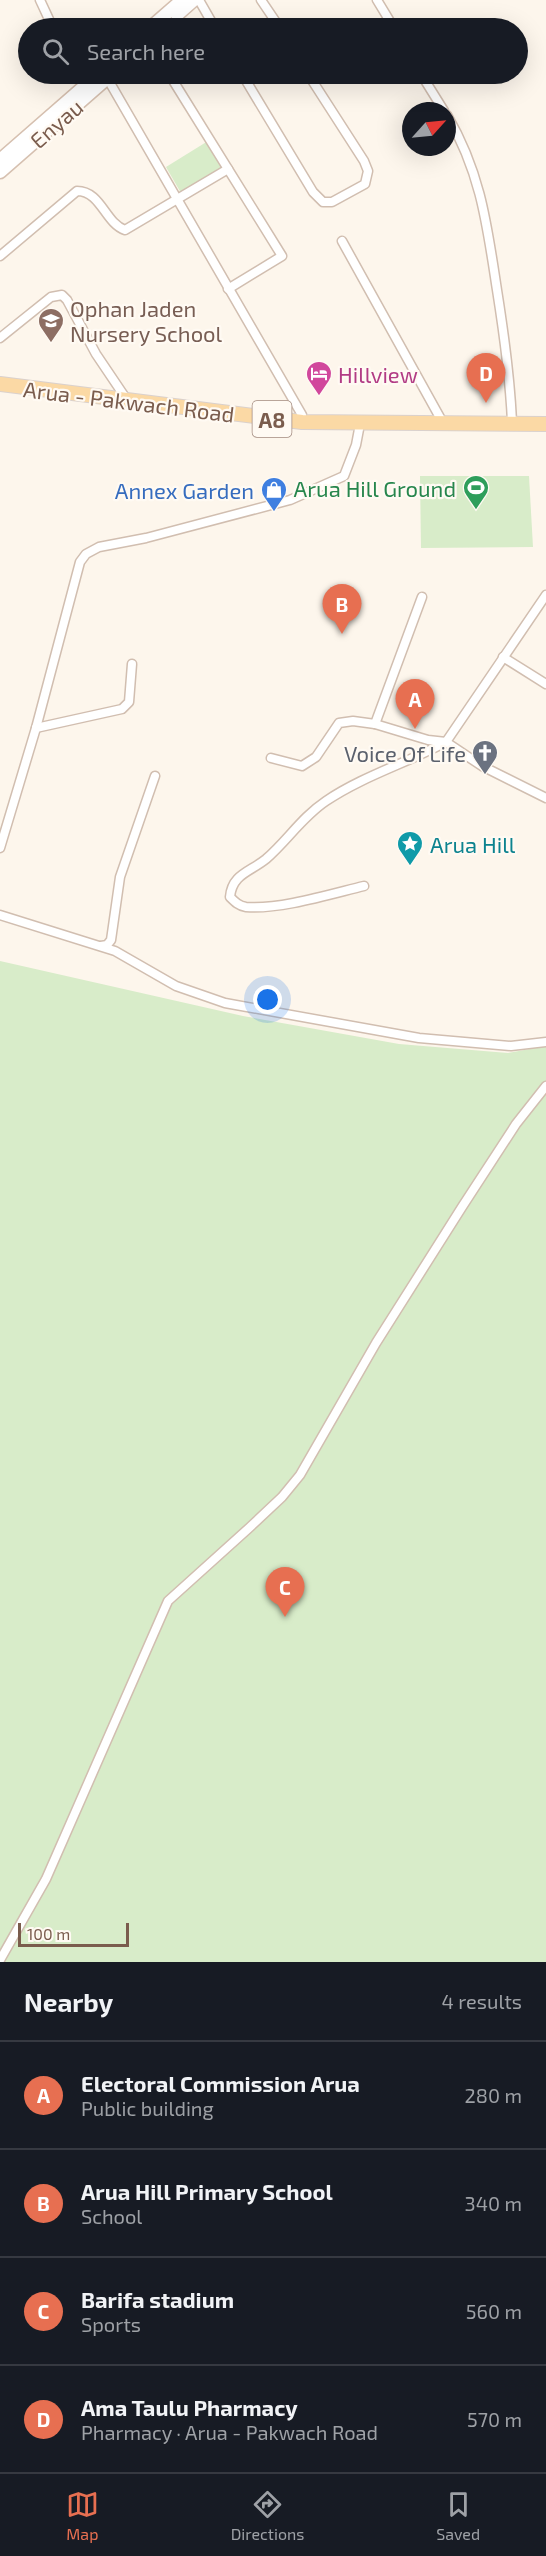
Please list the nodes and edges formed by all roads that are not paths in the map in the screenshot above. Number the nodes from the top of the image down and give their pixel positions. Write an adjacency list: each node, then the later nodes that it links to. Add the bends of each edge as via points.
1 (39, 0): 6 (street)
2 (182, 0): 7 (street)
3 (196, 0): 8 (street); 9 (street)
4 (261, 0): 10 (street)
5 (377, 0): 11 (street)
6 (48, 18)
7 (161, 18)
8 (174, 18)
9 (208, 18)
10 (273, 18)
11 (388, 18)
12 (95, 84): 21 (street, Enyau)
13 (96, 84): 23 (street, Enyau)
14 (111, 84): 24 (street)
15 (175, 84): 22 (street)
16 (248, 84): 17 (street, via 313,192 323,202 332,202 365,184 368,171)
17 (314, 84)
18 (427, 84): 19 (street)
19 (438, 102)
20 (456, 131): 32 (street, via 477,178 510,377)
21 (0, 160)
22 (228, 169): 24 (street); 27 (street, via 282,256)
23 (0, 172)
24 (177, 200): 26 (street, via 125,230 89,193 77,191); 27 (street)
25 (342, 241): 33 (street)
26 (0, 256)
27 (228, 289): 31 (street, via 302,415)
28 (0, 338): 30 (street, via 51,297 62,295)
29 (0, 384): 30 (main road, Arua - Pakwach Road / A8)
30 (127, 400): 31 (main road, Arua - Pakwach Road / A8)
31 (302, 422): 34 (main road, Arua - Pakwach Road / A8)
32 (512, 422): 33 (main road, Arua - Pakwach Road / A8); 35 (main road, Arua - Pakwach Road / A8)
33 (443, 423): 34 (main road, Arua - Pakwach Road / A8)
34 (360, 424): 42 (street, via 344,476 290,500 99,547 86,554 80,562)
35 (546, 424)
36 (546, 596): 38 (street)
37 (422, 597): 41 (street)
38 (503, 657): 40 (street); 43 (street)
39 (132, 664): 42 (street, via 129,702 122,709)
40 (546, 684)
41 (375, 724): 43 (street); 44 (street, via 339,723 316,757 302,766)
42 (36, 728): 47 (street)
43 (446, 742): 46 (street, via 482,766); 48 (street, via 324,802 267,858 236,878 230,897 246,907 281,904)
44 (271, 758)
45 (155, 776): 50 (street, via 120,877 111,940)
46 (546, 798)
47 (0, 848)
48 (364, 886)
49 (0, 915): 50 (street)
50 (100, 946): 51 (street, via 176,986 225,1003 419,1038 511,1046)
51 (546, 1042)
52 (546, 1086): 53 (street, via 467,1198 376,1343 300,1475 282,1497 168,1601 46,1879)
53 (0, 1960)

